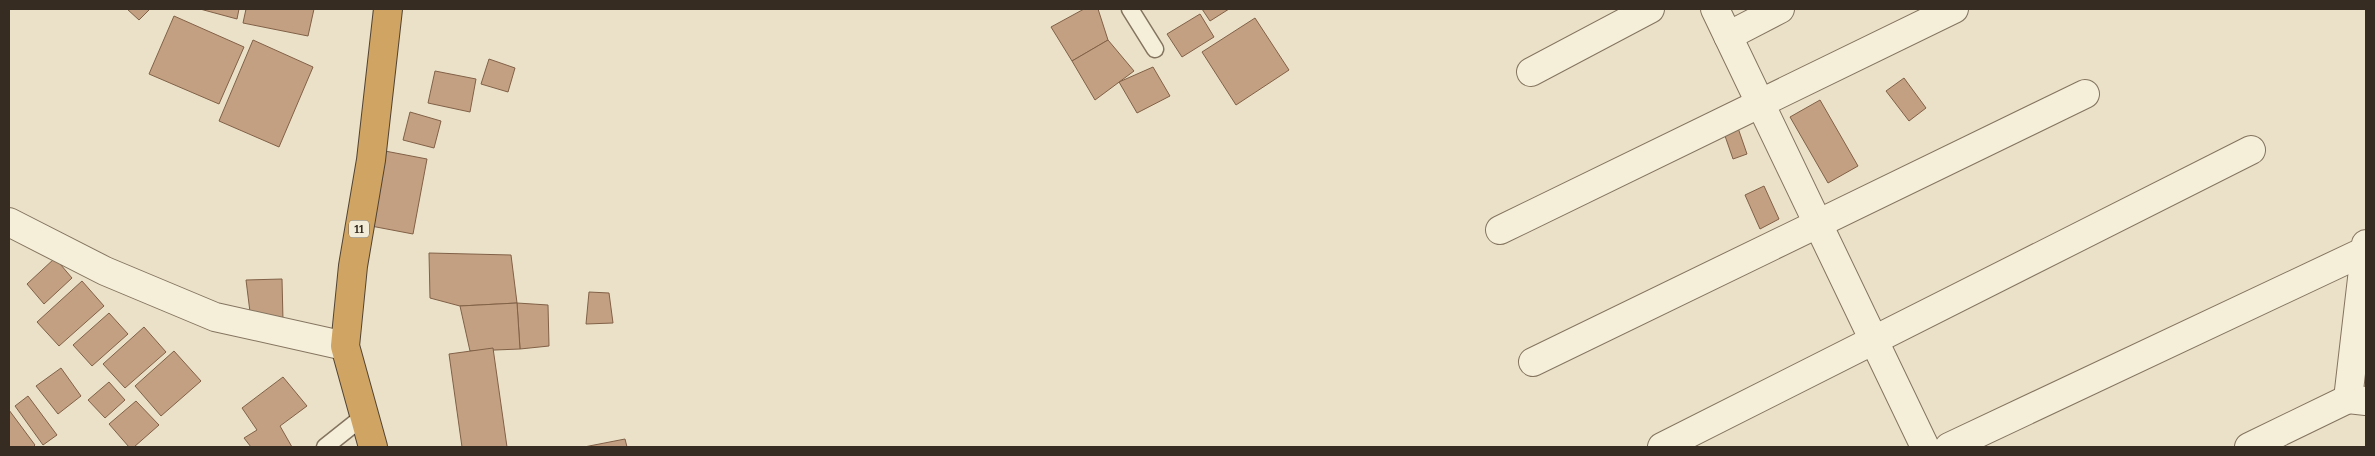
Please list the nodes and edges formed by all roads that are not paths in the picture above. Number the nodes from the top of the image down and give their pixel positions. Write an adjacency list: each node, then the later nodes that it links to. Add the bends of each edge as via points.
1 (388, 9): 18 (highway, 11)
2 (1130, 9): 8 (lane)
3 (1650, 9): 9 (street)
4 (1715, 9): 7 (street)
5 (1780, 9): 7 (street)
6 (1954, 9): 11 (street)
7 (1728, 36): 11 (street)
8 (1154, 49)
9 (1531, 72)
10 (2085, 94): 14 (street)
11 (1761, 104): 14 (street); 15 (street)
12 (2251, 150): 17 (street)
13 (9, 222): 18 (street, via 105,271 215,317)
14 (1818, 225): 17 (street); 19 (street)
15 (1500, 230)
16 (2366, 247): 20 (street); 26 (street)
17 (1874, 341): 24 (street); 25 (street)
18 (345, 346): 21 (highway, 11)
19 (1533, 362)
20 (2357, 400): 27 (street)
21 (364, 416): 22 (lane); 23 (highway, 11)
22 (325, 447)
23 (374, 447)
24 (1662, 447)
25 (1925, 447)
26 (1949, 447)
27 (2249, 447)

